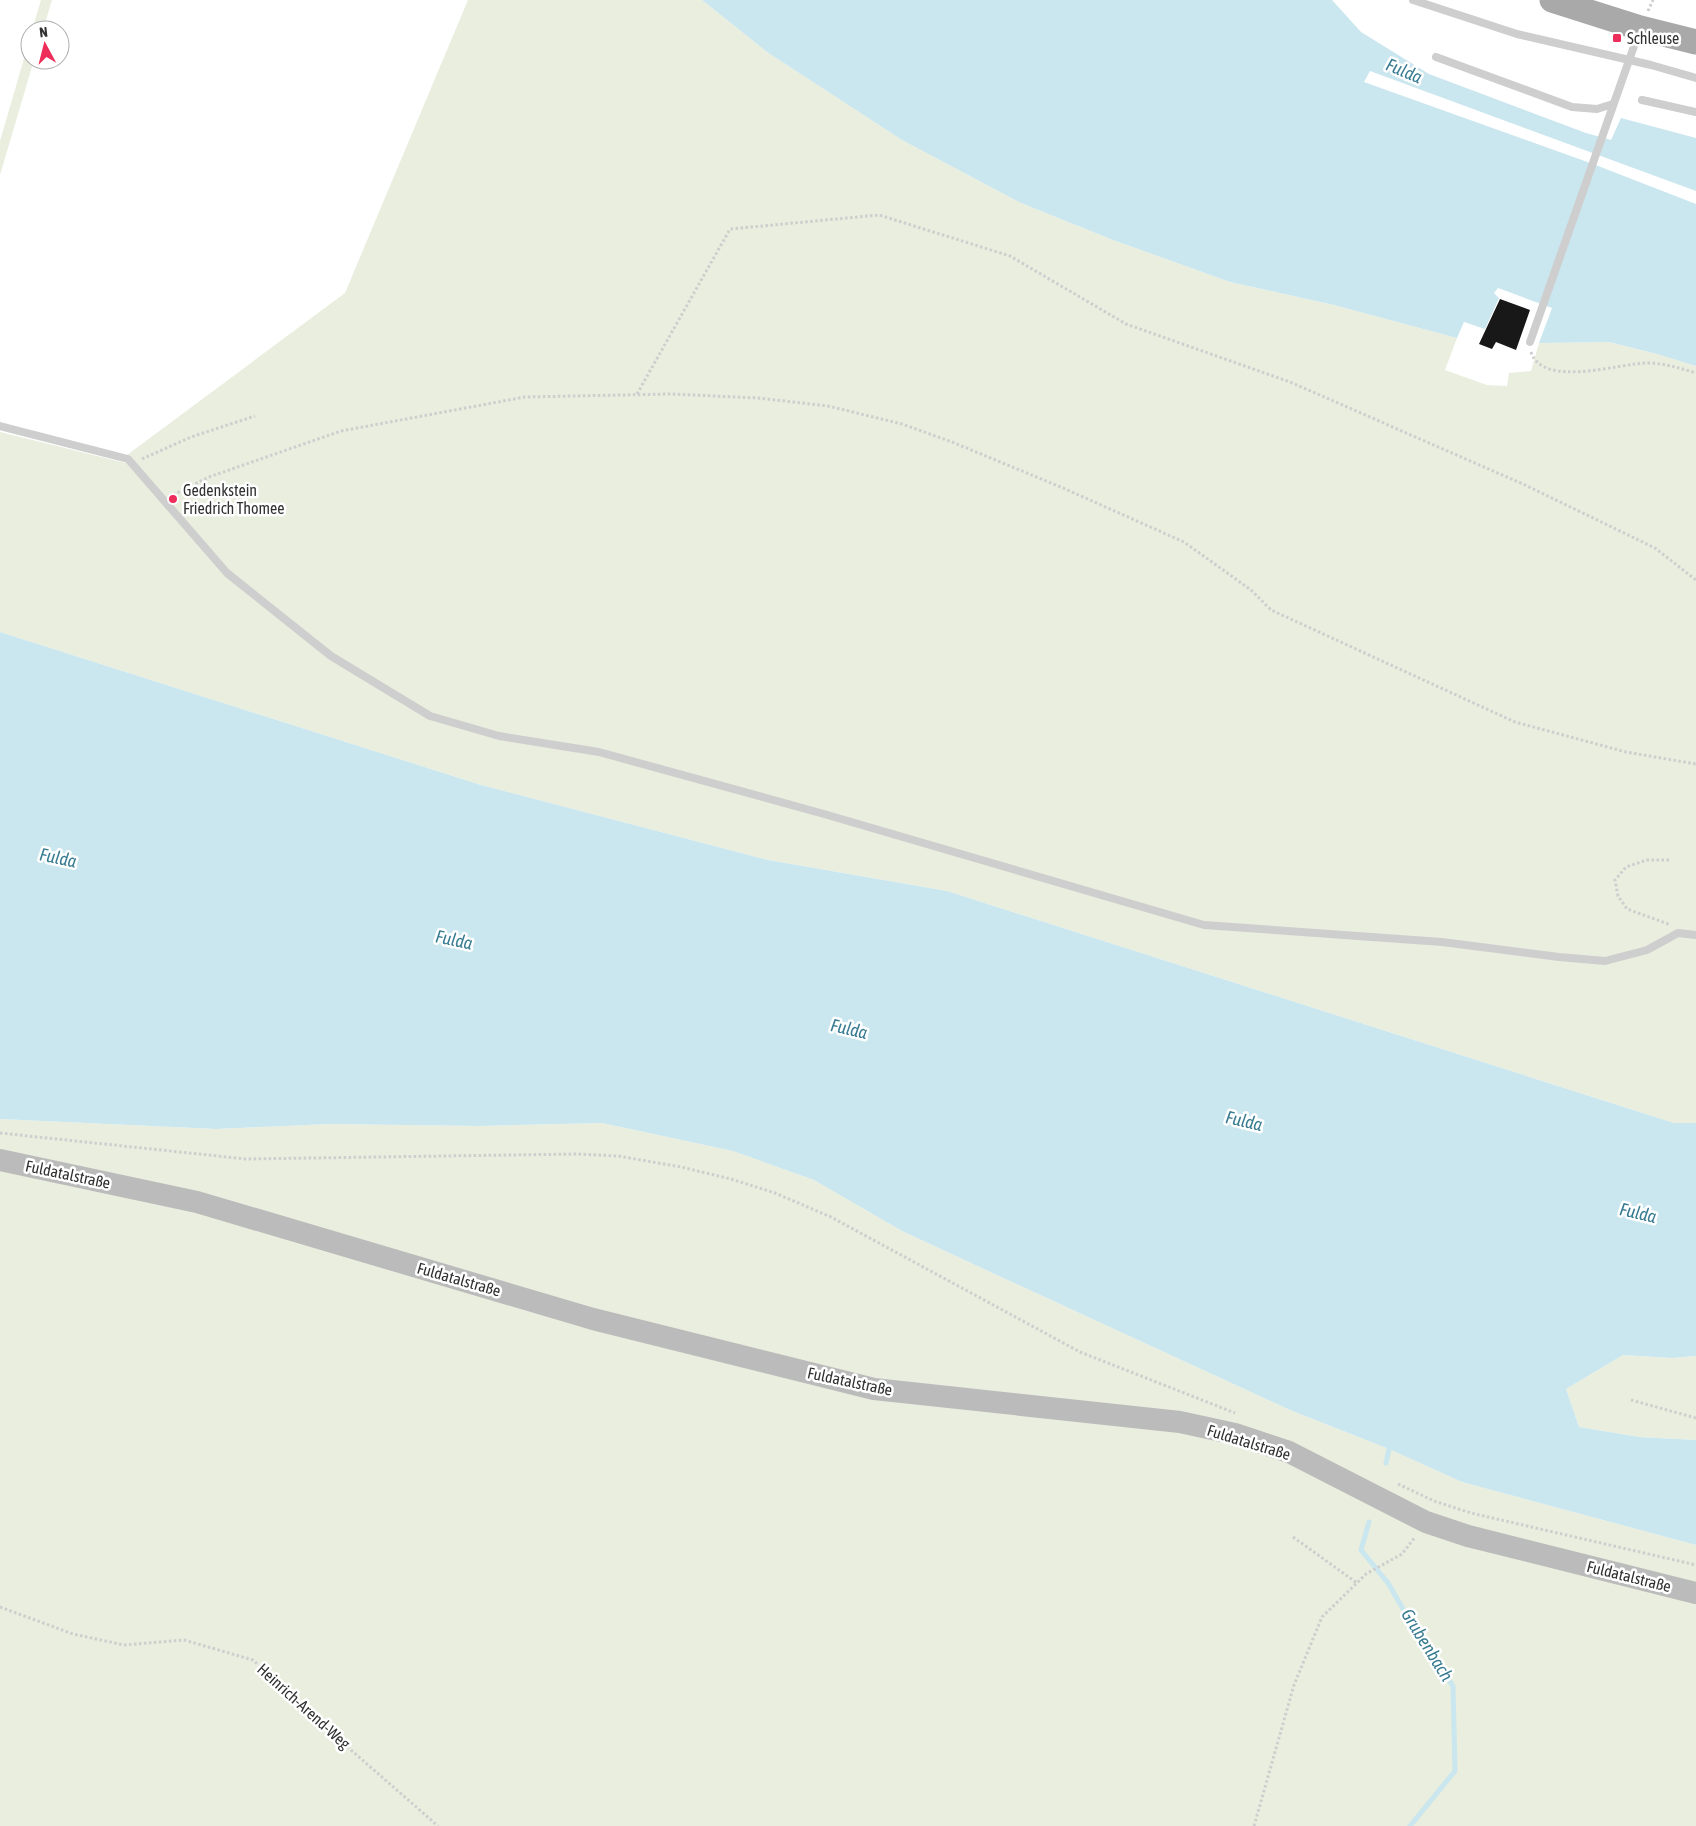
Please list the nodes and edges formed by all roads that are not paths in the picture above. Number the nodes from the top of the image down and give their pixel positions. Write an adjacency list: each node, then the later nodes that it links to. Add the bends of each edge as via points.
1 (1413, 0): 6 (lane, via 1517,34)
2 (1552, 0): 3 (main road)
3 (1640, 28): 4 (main road); 6 (lane)
4 (1696, 42)
5 (1436, 57): 9 (lane, via 1572,107 1597,109)
6 (1630, 60): 7 (lane); 9 (lane)
7 (1696, 78)
8 (1642, 100): 10 (lane)
9 (1613, 104): 11 (lane)
10 (1696, 112)
11 (1530, 342)
12 (0, 426): 13 (lane, via 128,459 227,573 331,656 430,716 491,734 599,752 1204,925 1442,942 1605,961 1647,950 1678,933)
13 (1696, 935)
14 (0, 1160): 15 (main road, Fuldatalstraße, via 197,1202 593,1319 874,1389 1180,1422 1235,1434 1289,1452 1426,1522 1468,1536)
15 (1696, 1593)

